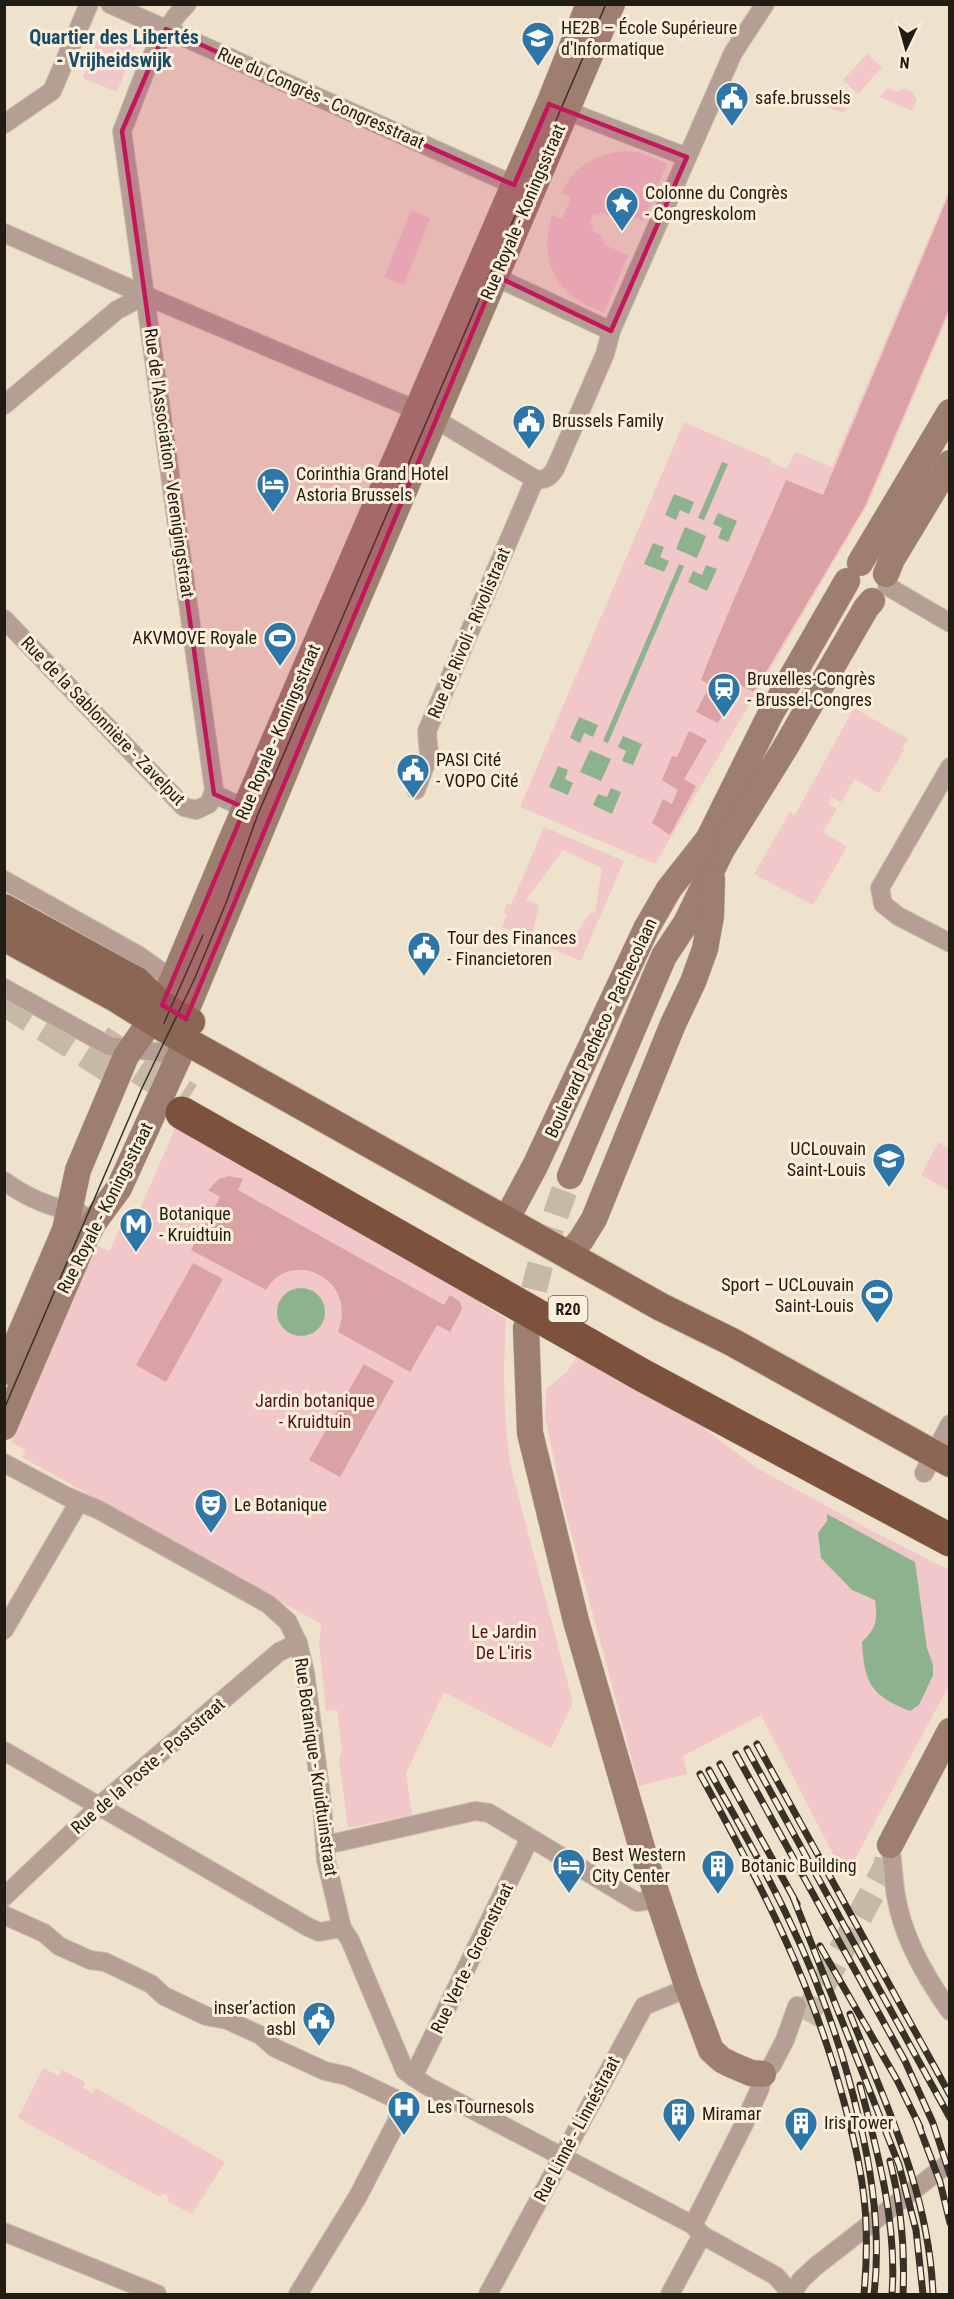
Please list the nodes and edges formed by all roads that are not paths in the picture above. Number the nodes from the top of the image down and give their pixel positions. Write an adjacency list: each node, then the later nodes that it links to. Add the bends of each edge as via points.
1 (89, 4): 9 (street, via 52,91)
2 (110, 4): 7 (street, Rue du Congrès - Congresstraat)
3 (187, 4): 7 (street)
4 (589, 4): 8 (street, Rue Royale - Koningsstraat)
5 (612, 4): 8 (street, Rue Royale - Koningsstraat)
6 (765, 4): 10 (street, via 733,53)
7 (166, 29): 11 (street, Rue du Congrès - Congresstraat); 14 (street, Rue de l'Association - Verenigingstraat, via 122,131)
8 (558, 108): 10 (street); 11 (street, Rue Royale - Koningsstraat)
9 (4, 124)
10 (687, 156): 15 (street)
11 (523, 188): 13 (street, Rue Royale - Koningsstraat)
12 (4, 233): 14 (street)
13 (487, 273): 15 (street); 18 (street, Rue Royale - Koningsstraat)
14 (146, 295): 16 (street, via 117,310); 18 (street); 27 (street, Rue de l'Association - Verenigingstraat)
15 (612, 331): 20 (street, via 555,469 545,479)
16 (4, 405)
17 (950, 412): 21 (street, Boulevard Pachéco - Pachecolaan)
18 (426, 415): 20 (street); 28 (street, Rue Royale - Koningsstraat)
19 (950, 464): 22 (street, Boulevard Pachéco - Pachecolaan, via 892,559)
20 (535, 479): 26 (street, Rue de Rivoli - Rivolistraat, via 427,731 429,755)
21 (853, 572): 22 (street, via 872,562 878,564); 22 (street, via 850,593 855,598 866,602); 29 (street, Boulevard Pachéco - Pachecolaan, via 771,712)
22 (882, 587): 24 (street); 30 (street, Boulevard Pachéco - Pachecolaan)
23 (4, 619): 27 (street, Rue de la Sablonnière - Zavelput, via 184,807 201,809)
24 (950, 623)
25 (950, 767): 34 (street, via 880,888 883,904)
26 (416, 790)
27 (214, 794): 28 (street, Rue de la Sablonnière - Zavelput)
28 (256, 813): 37 (street, Rue Royale - Koningsstraat); 37 (street, Rue Royale - Koningsstraat, via 186,1011)
29 (706, 842): 35 (street, Boulevard Pachéco - Pachecolaan, via 674,920); 42 (street, Boulevard Pachéco - Pachecolaan, via 669,890 646,929)
30 (712, 867): 35 (street, Boulevard Pachéco - Pachecolaan, via 686,923); 44 (street, Boulevard Pachéco - Pachecolaan, via 711,916 705,949 594,1219)
31 (4, 880): 37 (street, via 138,955)
32 (4, 908): 37 (main road, via 137,981)
33 (4, 937): 37 (main road, via 120,1000)
34 (950, 943)
35 (664, 956): 39 (street, Boulevard Pachéco - Pachecolaan)
36 (4, 988): 38 (street, via 109,1046)
37 (172, 1013): 38 (street, Rue Royale - Koningsstraat); 38 (street); 42 (main road); 43 (street, Rue Royale - Koningsstraat, via 118,1188)
38 (132, 1048): 41 (street, Rue Royale - Koningsstraat, via 78,1170)
39 (570, 1176)
40 (4, 1181): 41 (street, via 37,1202)
41 (69, 1211): 43 (street); 46 (street, Rue Royale - Koningsstraat, via 65,1230)
42 (511, 1212): 44 (main road)
43 (94, 1222): 49 (street, Rue Royale - Koningsstraat)
44 (575, 1248): 51 (main road, via 670,1290 732,1342)
45 (526, 1328): 66 (street, via 530,1433 576,1621)
46 (4, 1372)
47 (642, 1375): 53 (highway, R20, via 185,1106); 54 (highway, R20); 55 (highway, R20, via 764,1463 906,1542)
48 (950, 1424): 51 (street)
49 (4, 1427)
50 (4, 1463): 52 (street, Rue Botanique - Kruidtuinstraat)
51 (936, 1464)
52 (79, 1502): 56 (street); 57 (street, Rue Botanique - Kruidtuinstraat, via 268,1604 288,1623)
53 (950, 1517)
54 (950, 1540)
55 (950, 1561)
56 (4, 1630)
57 (298, 1643): 61 (street, Rue de la Poste - Poststraat, via 279,1652); 63 (street, Rue Botanique - Kruidtuinstraat)
58 (950, 1731): 60 (street)
59 (4, 1751): 61 (street)
60 (942, 1767): 64 (street)
61 (101, 1806): 65 (street, Rue de la Poste - Poststraat); 68 (street, via 309,1927 319,1932)
62 (530, 1838): 63 (street, via 489,1813 475,1811); 66 (street, via 637,1902); 73 (street, Rue Verte - Groenstraat)
63 (326, 1845): 68 (street, Rue Botanique - Kruidtuinstraat)
64 (890, 1845): 70 (street, via 896,1897 905,1927 916,1956)
65 (4, 1897)
66 (658, 1899): 69 (street)
67 (4, 1915): 79 (street, via 44,1934 59,1946 151,1984 164,1996 206,2016 227,2020 260,2035 275,2048 400,2101 397,2121 357,2198)
68 (342, 1928): 73 (street, Rue Botanique - Kruidtuinstraat, via 405,2071)
69 (688, 1989): 72 (street, via 711,2050 751,2073); 74 (street, Rue Linné - Linnéstraat, via 644,2006)
70 (950, 2012)
71 (801, 2013): 72 (street, via 772,2065)
72 (762, 2074): 76 (street, via 760,2088)
73 (413, 2077): 74 (street)
74 (562, 2157): 76 (street); 80 (street, Rue Linné - Linnéstraat)
75 (950, 2162): 82 (street, via 816,2266)
76 (697, 2230): 81 (street); 82 (street, via 776,2276)
77 (4, 2232): 78 (street)
78 (158, 2295)
79 (298, 2295)
80 (488, 2295)
81 (670, 2295)
82 (791, 2295)

